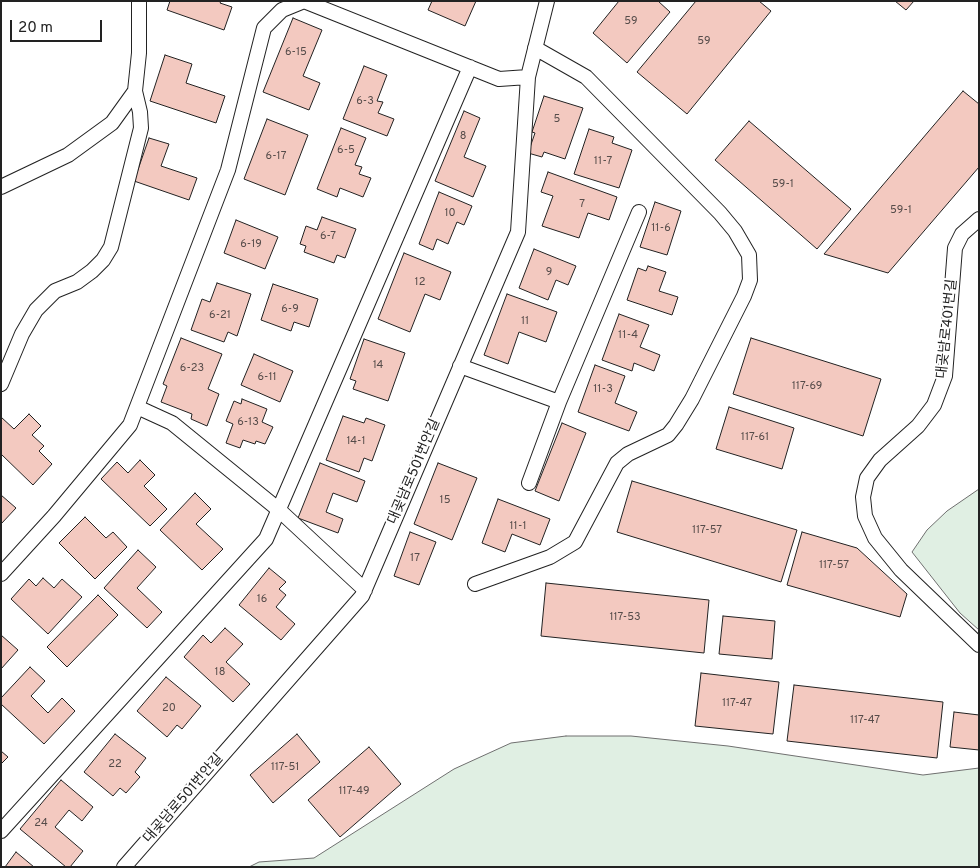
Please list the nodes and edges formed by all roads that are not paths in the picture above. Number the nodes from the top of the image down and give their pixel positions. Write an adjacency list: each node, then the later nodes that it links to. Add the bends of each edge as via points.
1 (139, 1): 6 (lane)
2 (547, 1): 3 (lane, 대곶남로501번안길)
3 (535, 48): 5 (lane, 대곶남로501번안길); 17 (lane, via 586,77 720,213 749,255 750,280 676,425 668,435 628,454 617,463 575,542 550,556)
4 (470, 67): 5 (lane, via 499,79); 13 (lane, via 304,2 282,10 264,28 228,170); 15 (lane)
5 (528, 78): 10 (lane, 대곶남로501번안길, via 518,232)
6 (135, 90): 7 (lane, via 112,122 68,155); 11 (lane, via 141,128 111,247 92,271 78,282 55,291 36,310)
7 (1, 187)
8 (639, 212): 12 (lane)
9 (979, 219): 19 (lane, 대곶남로401번길, via 962,234 955,248 945,376 934,405 918,426 880,460 867,478 863,497 865,516 875,538 901,570)
10 (460, 366): 12 (lane); 18 (lane, 대곶남로501번안길)
11 (1, 384)
12 (559, 402): 14 (lane)
13 (137, 407): 15 (lane, via 172,423); 16 (lane, via 130,425)
14 (529, 483)
15 (279, 510): 18 (lane); 20 (lane, via 266,539)
16 (1, 574)
17 (475, 584)
18 (364, 590): 21 (lane, 대곶남로501번안길)
19 (979, 645)
20 (1, 830)
21 (124, 867)

